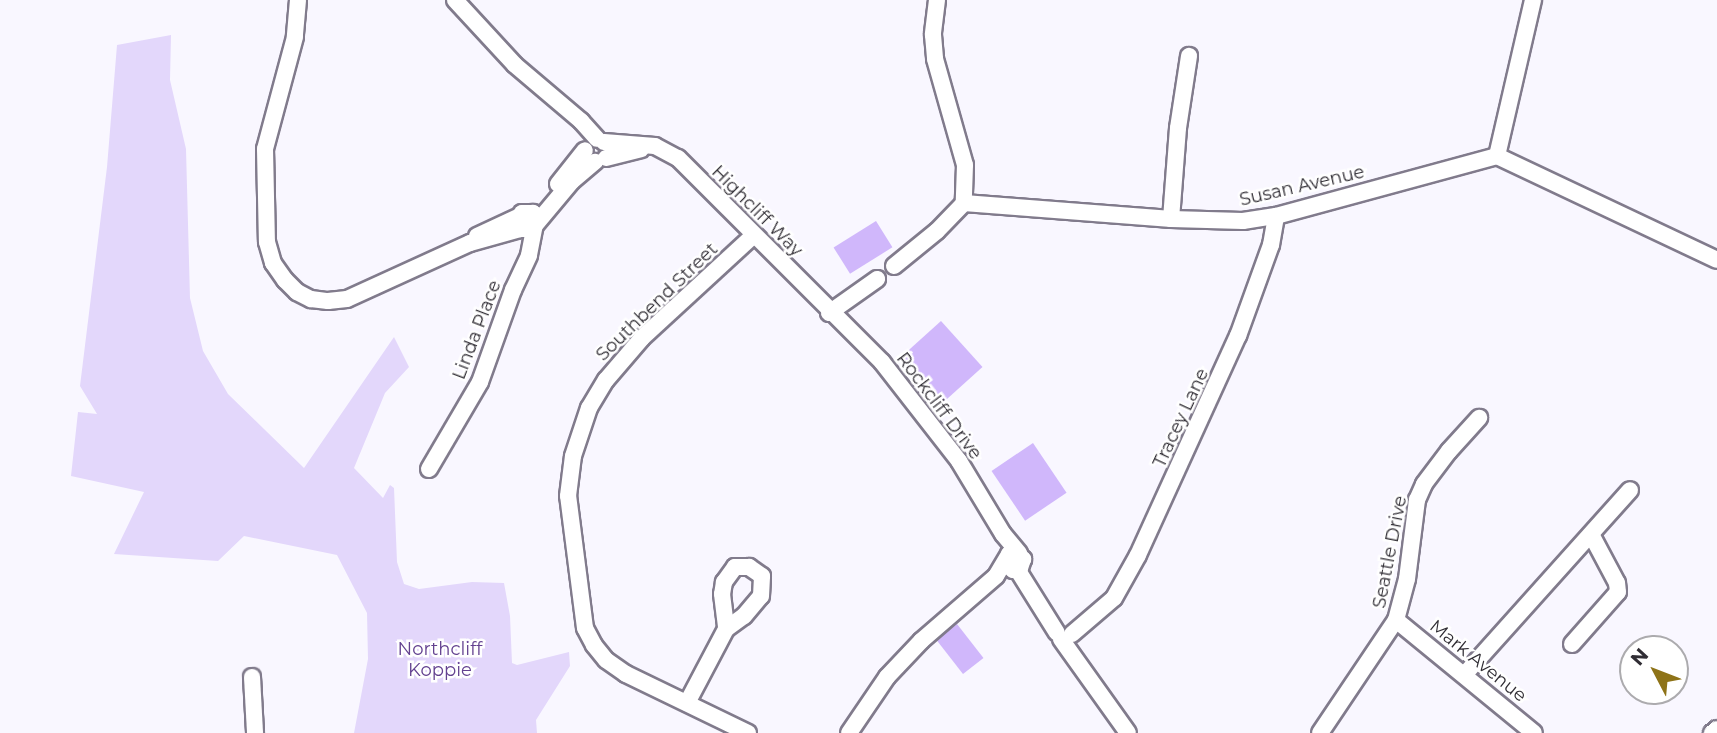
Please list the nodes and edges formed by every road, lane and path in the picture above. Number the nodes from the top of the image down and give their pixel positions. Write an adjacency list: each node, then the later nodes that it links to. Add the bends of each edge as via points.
1 (298, 0): 11 (street, via 295,37 265,149 267,242 274,263 297,292 311,299 347,299 470,243 486,230)
2 (455, 0): 6 (street, via 515,65 581,121)
3 (937, 0): 8 (street, via 935,59 965,165)
4 (1533, 0): 7 (street)
5 (1189, 55): 10 (street)
6 (596, 149): 11 (street); 12 (street, Highcliff Way, via 650,145 678,158)
7 (1497, 156): 9 (street, Susan Avenue); 13 (street)
8 (964, 203): 10 (street, Susan Avenue); 14 (street)
9 (1276, 216): 10 (street, Susan Avenue, via 1243,222); 24 (street, Tracey Lane, via 1271,245 1238,336 1124,583 1088,620)
10 (1171, 219)
11 (526, 223): 18 (street, Linda Place, via 529,255 480,382)
12 (754, 235): 16 (street, Highcliff Way); 28 (street, Southbend Street, via 612,370 589,408 573,456 568,496 585,628 606,660)
13 (1717, 260)
14 (894, 267)
15 (877, 279): 16 (street)
16 (830, 313): 21 (street, Rockcliff Drive, via 882,362 933,426 1003,534)
17 (1479, 418): 22 (street, Seattle Drive, via 1434,469 1417,500 1407,579)
18 (429, 469)
19 (1630, 490): 20 (street)
20 (1591, 534): 25 (street, via 1618,592); 26 (street)
21 (1014, 562): 24 (street, Rockcliff Drive); 32 (street, via 953,611 895,668)
22 (1396, 620): 26 (street, Mark Avenue); 34 (street, Seattle Drive)
23 (726, 629): 28 (street)
24 (1065, 632): 33 (street, Rockcliff Drive, via 1077,660)
25 (1572, 644)
26 (1465, 674): 35 (street, Mark Avenue)
27 (252, 677): 30 (street)
28 (687, 703): 31 (street, Southbend Street)
29 (1717, 729): 36 (street)
30 (255, 733)
31 (748, 733)
32 (849, 733)
33 (1128, 733)
34 (1320, 733)
35 (1534, 733)
36 (1712, 733)

